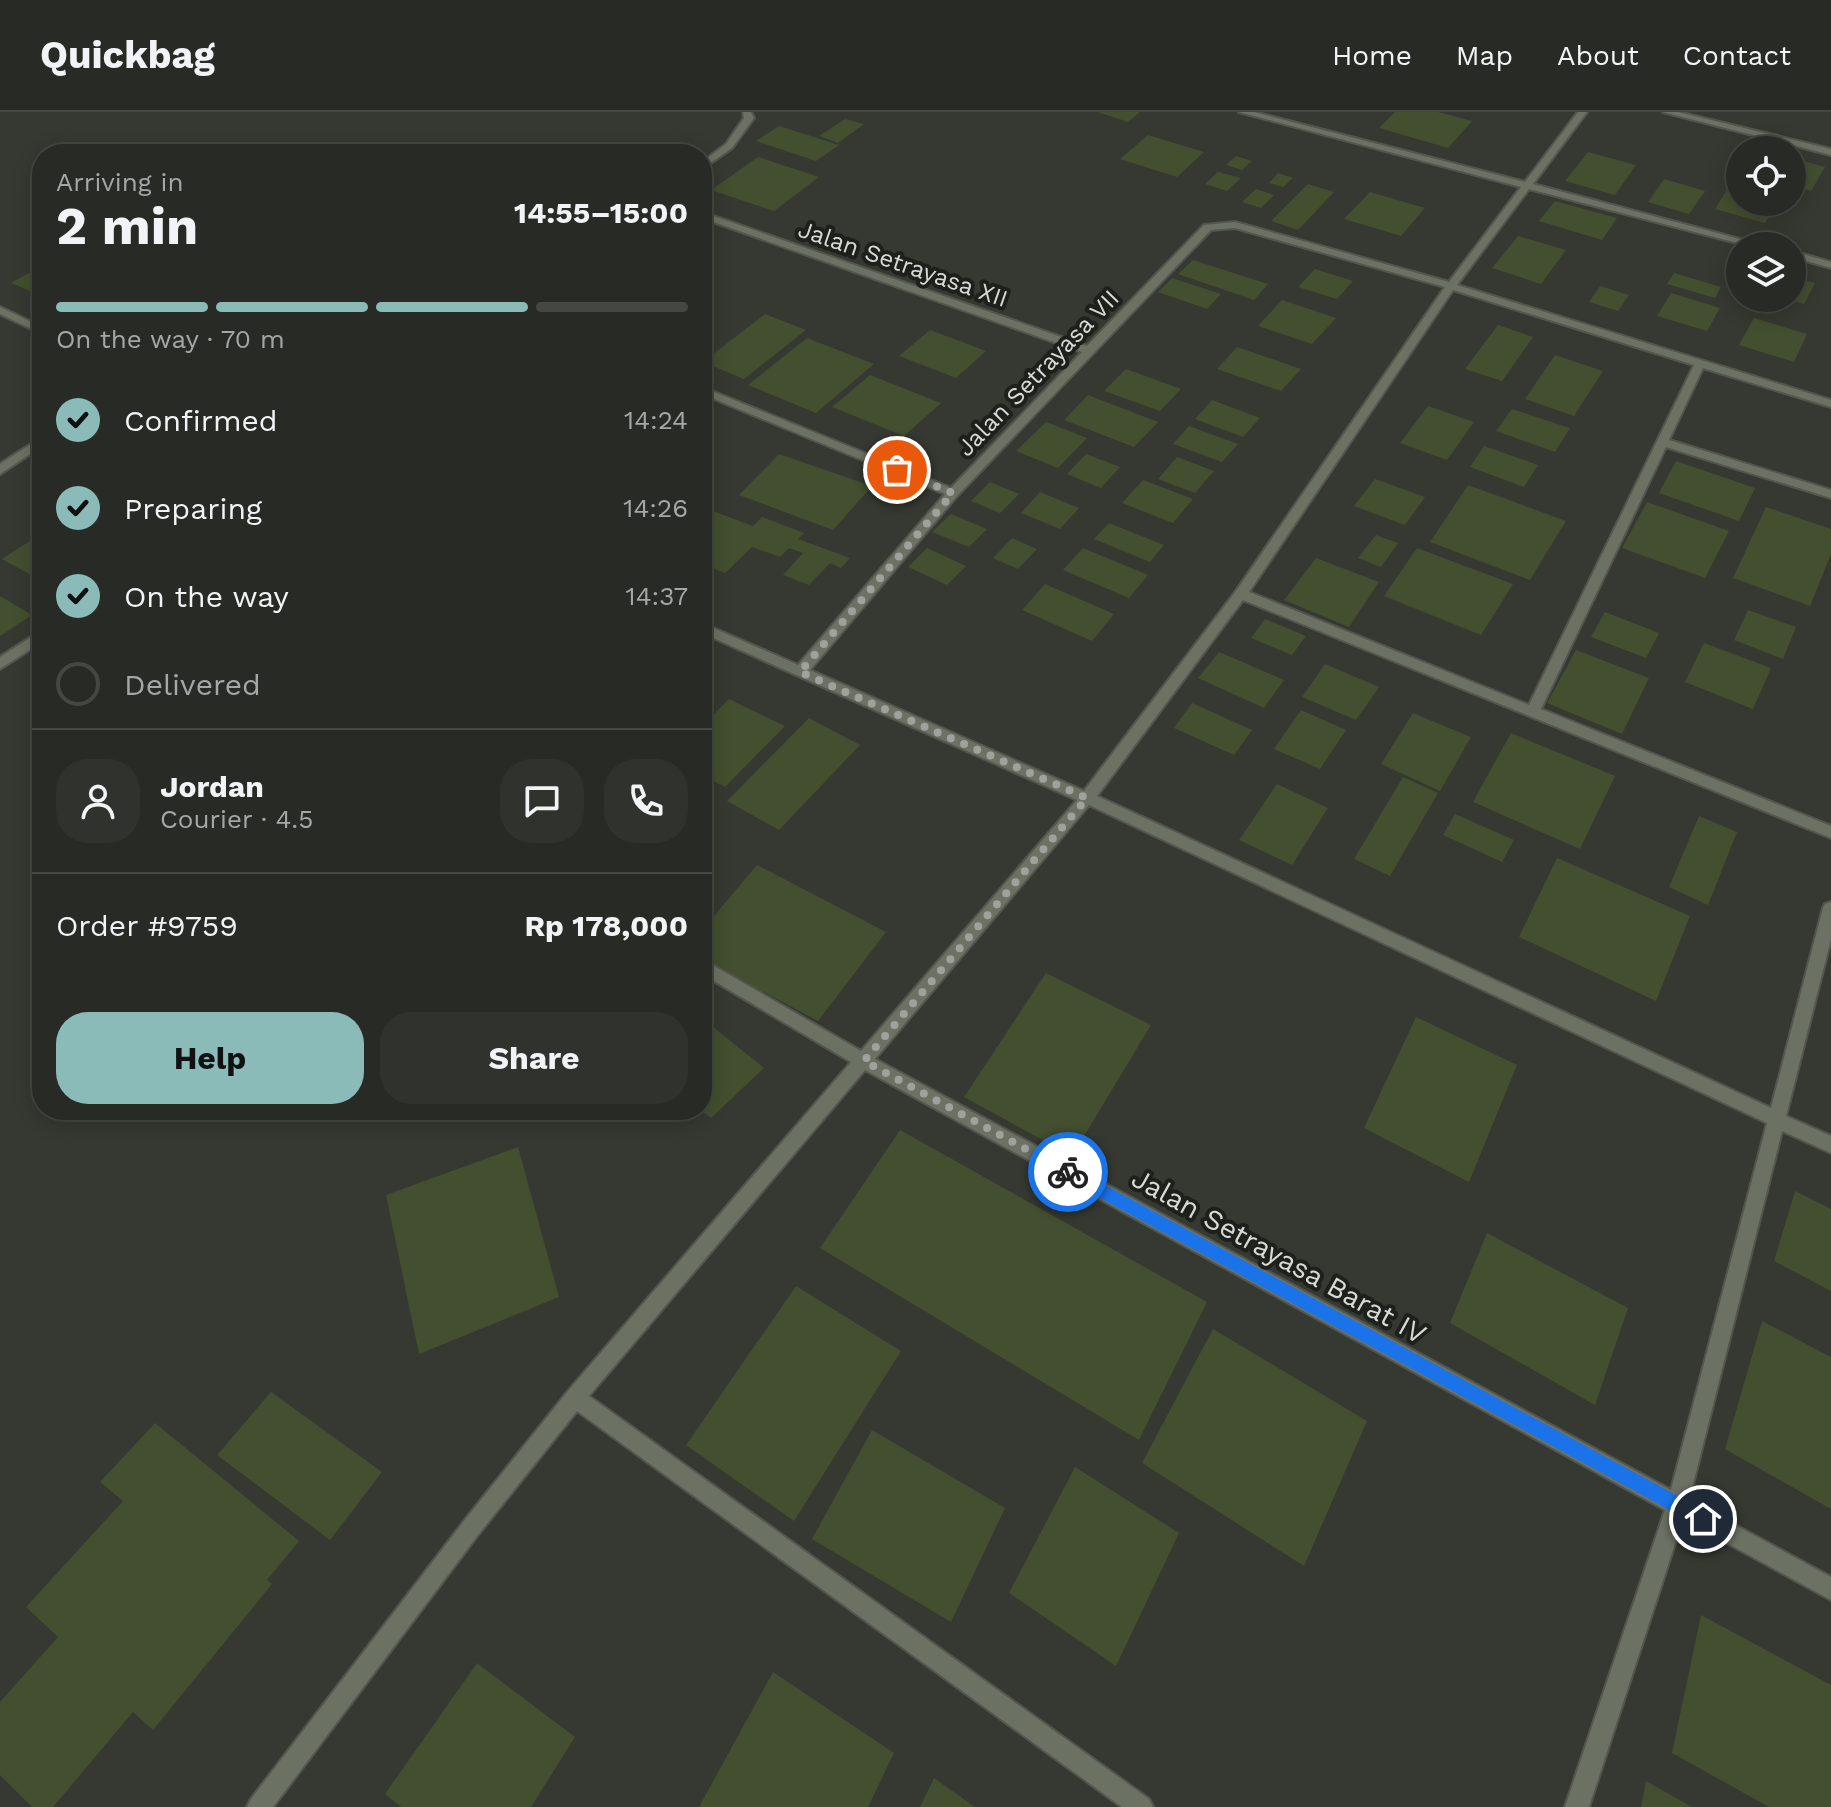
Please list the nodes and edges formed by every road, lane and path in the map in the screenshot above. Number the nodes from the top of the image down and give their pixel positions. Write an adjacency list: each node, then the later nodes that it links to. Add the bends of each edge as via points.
1 (747, 112): 6 (street, via 749,118 729,146)
2 (1243, 112): 7 (street)
3 (1583, 112): 7 (street)
4 (1667, 112): 5 (street)
5 (1831, 152)
6 (712, 159)
7 (1525, 183): 9 (street); 12 (street)
8 (712, 219): 15 (street, Jalan Setrayasa XII)
9 (1726, 237)
10 (1806, 258): 11 (street)
11 (1831, 265)
12 (1451, 286): 15 (street, Jalan Setrayasa VII, via 1220,224 1201,232); 16 (street); 24 (street)
13 (1, 312): 14 (street)
14 (32, 326)
15 (1090, 351): 22 (street, Jalan Setrayasa VII)
16 (1699, 365): 18 (street); 19 (street)
17 (712, 394): 22 (street)
18 (1831, 404)
19 (1663, 442): 23 (street); 29 (street)
20 (32, 448): 21 (street)
21 (0, 470)
22 (953, 493): 28 (street, Jalan Setrayasa VII)
23 (1831, 494)
24 (1241, 594): 29 (street); 30 (street)
25 (712, 632): 28 (street)
26 (32, 642): 27 (street)
27 (0, 664)
28 (800, 672): 30 (street)
29 (1533, 711): 31 (street)
30 (1087, 798): 34 (street); 35 (street)
31 (1831, 832)
32 (1831, 908): 35 (street)
33 (712, 972): 34 (street, Jalan Setrayasa Barat IV)
34 (864, 1061): 37 (street); 38 (street, Jalan Setrayasa Barat IV)
35 (1778, 1121): 36 (street); 38 (street)
36 (1831, 1145)
37 (575, 1398): 40 (street); 41 (street)
38 (1677, 1506): 39 (street, Jalan Setrayasa Barat IV); 42 (street)
39 (1831, 1589)
40 (259, 1807)
41 (1141, 1807)
42 (1577, 1807)

